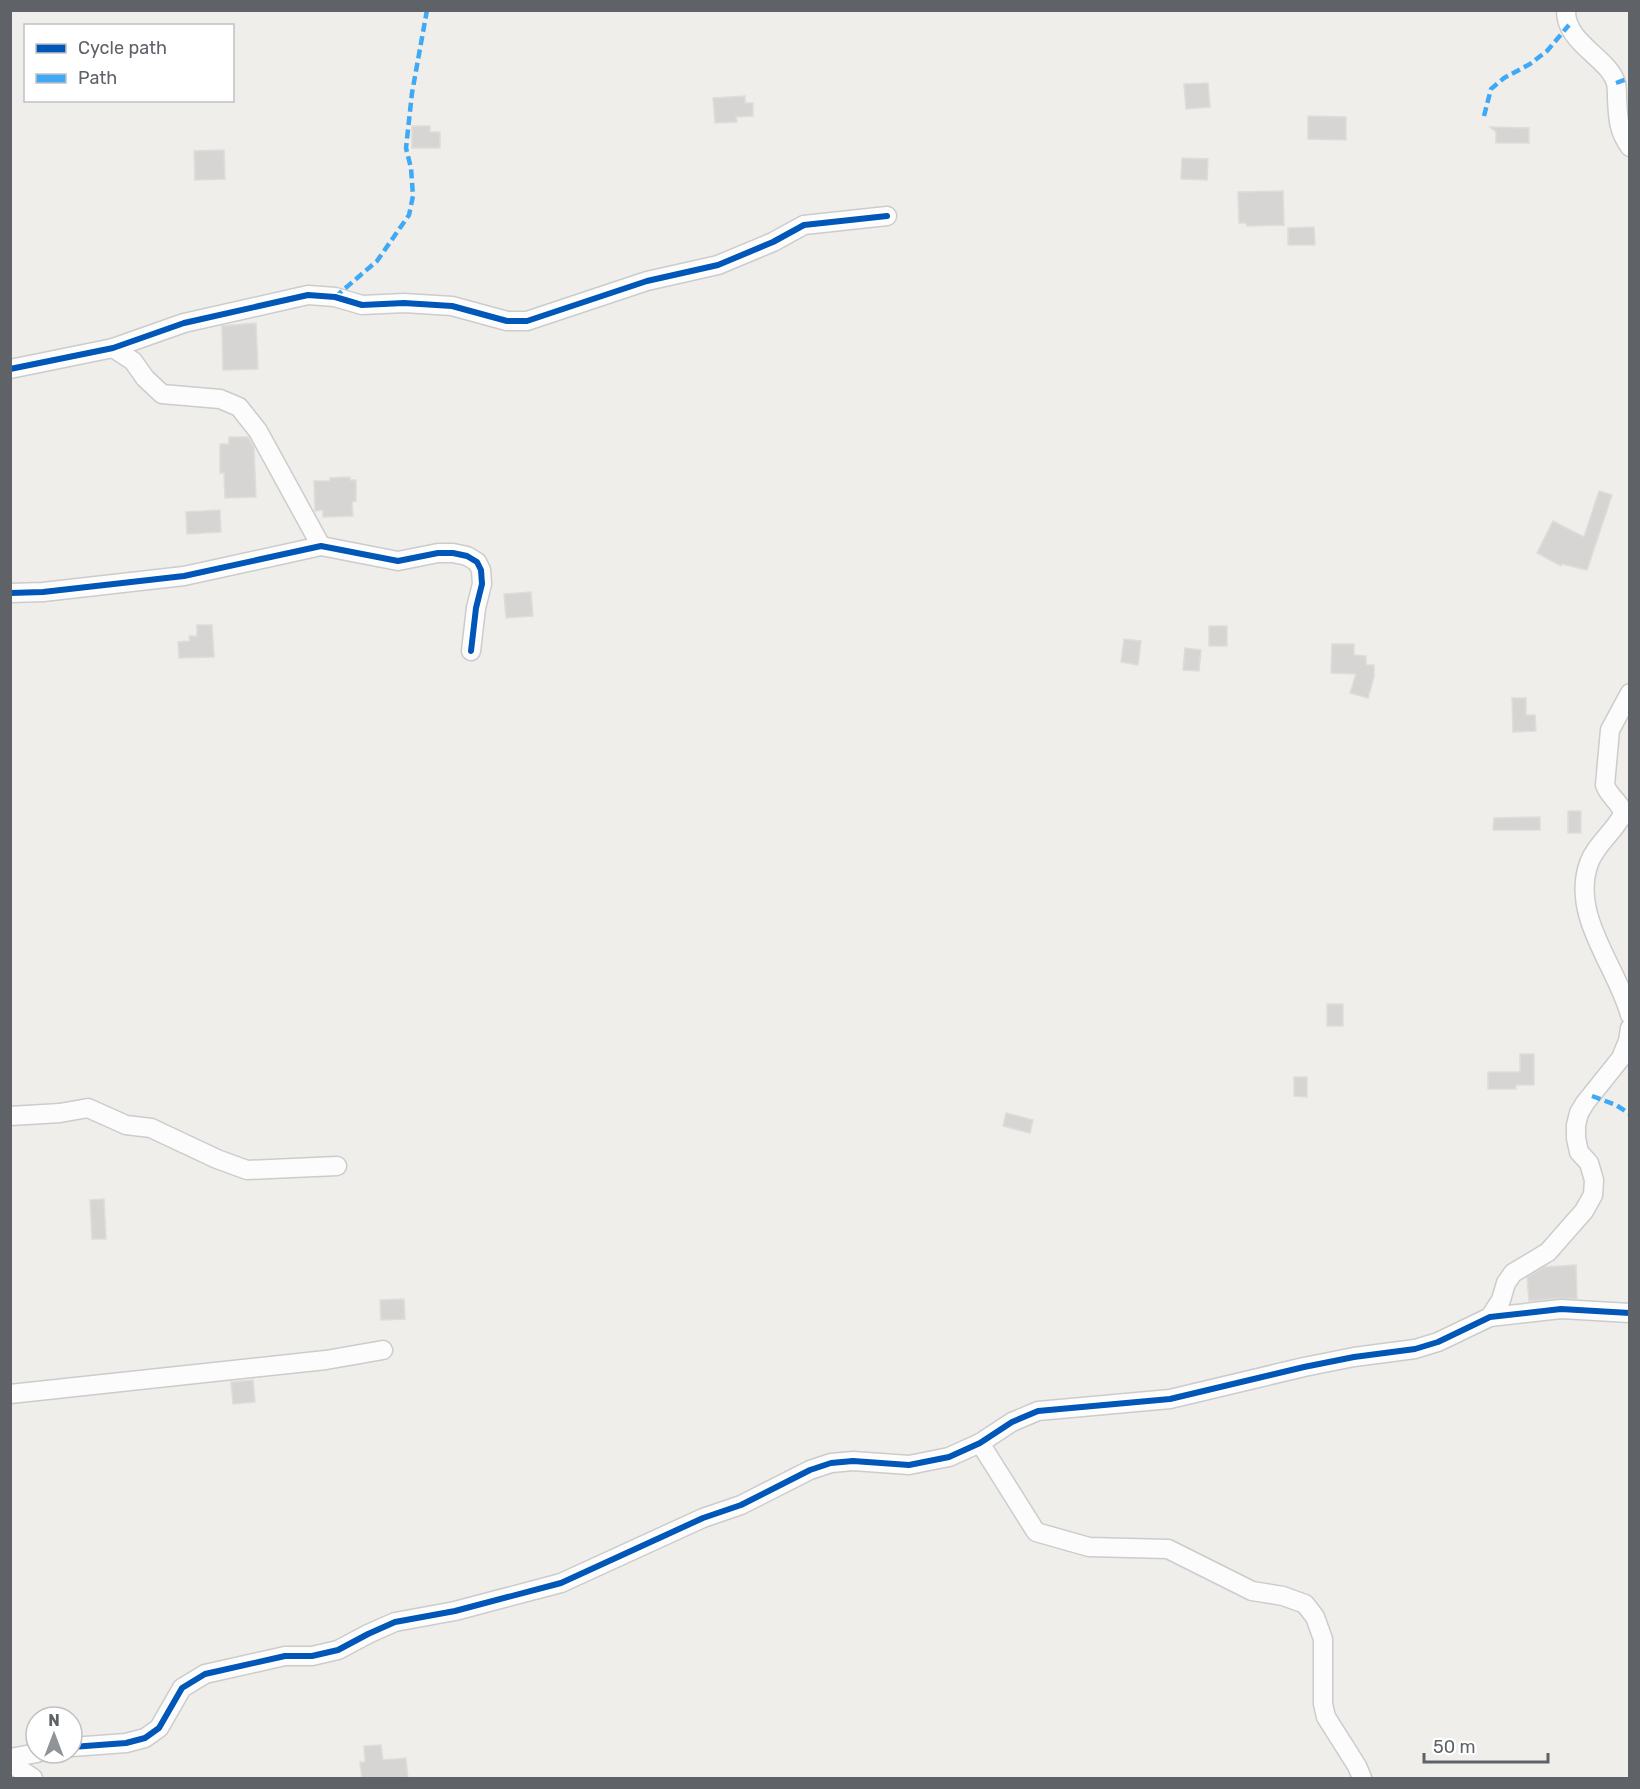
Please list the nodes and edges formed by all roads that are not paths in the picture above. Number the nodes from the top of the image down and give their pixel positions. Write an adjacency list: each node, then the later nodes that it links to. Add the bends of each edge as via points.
1 (1566, 10): 2 (street, via 1566,18 1585,48 1616,83 1618,125)
2 (1629, 147)
3 (887, 216): 4 (street, via 804,225 718,265 647,281 527,321 507,321 452,306 362,305 335,297 308,296 184,323)
4 (113, 348): 5 (street); 6 (street, via 133,361 162,394 220,399 239,408 258,431)
5 (10, 369)
6 (321, 546): 7 (street, via 184,576); 8 (street, via 398,561 453,553 477,562 482,584)
7 (10, 593)
8 (471, 651)
9 (1629, 693): 10 (street, via 1610,730 1605,785 1623,814 1590,862 1586,905)
10 (1629, 1015)
11 (1629, 1028): 15 (street, via 1621,1058 1585,1103 1576,1125 1579,1152 1589,1163 1594,1180 1593,1195 1548,1252 1514,1273)
12 (10, 1116): 13 (street, via 88,1108 126,1125 151,1128 247,1170)
13 (337, 1166)
14 (1629, 1313): 15 (street, via 1561,1309)
15 (1490, 1317): 18 (street, via 1415,1349 1304,1366 1170,1399 1038,1411)
16 (383, 1350): 17 (street, via 326,1360)
17 (10, 1394)
18 (980, 1443): 19 (street, via 949,1457 909,1465 831,1463 561,1583 455,1611 394,1622 329,1652 285,1656 204,1674 182,1688 159,1728 145,1738); 21 (street, via 1036,1533 1089,1547 1168,1549 1252,1591 1305,1604 1316,1617 1323,1639 1326,1717)
19 (84, 1746)
20 (10, 1763): 22 (street)
21 (1356, 1774)
22 (33, 1779)

